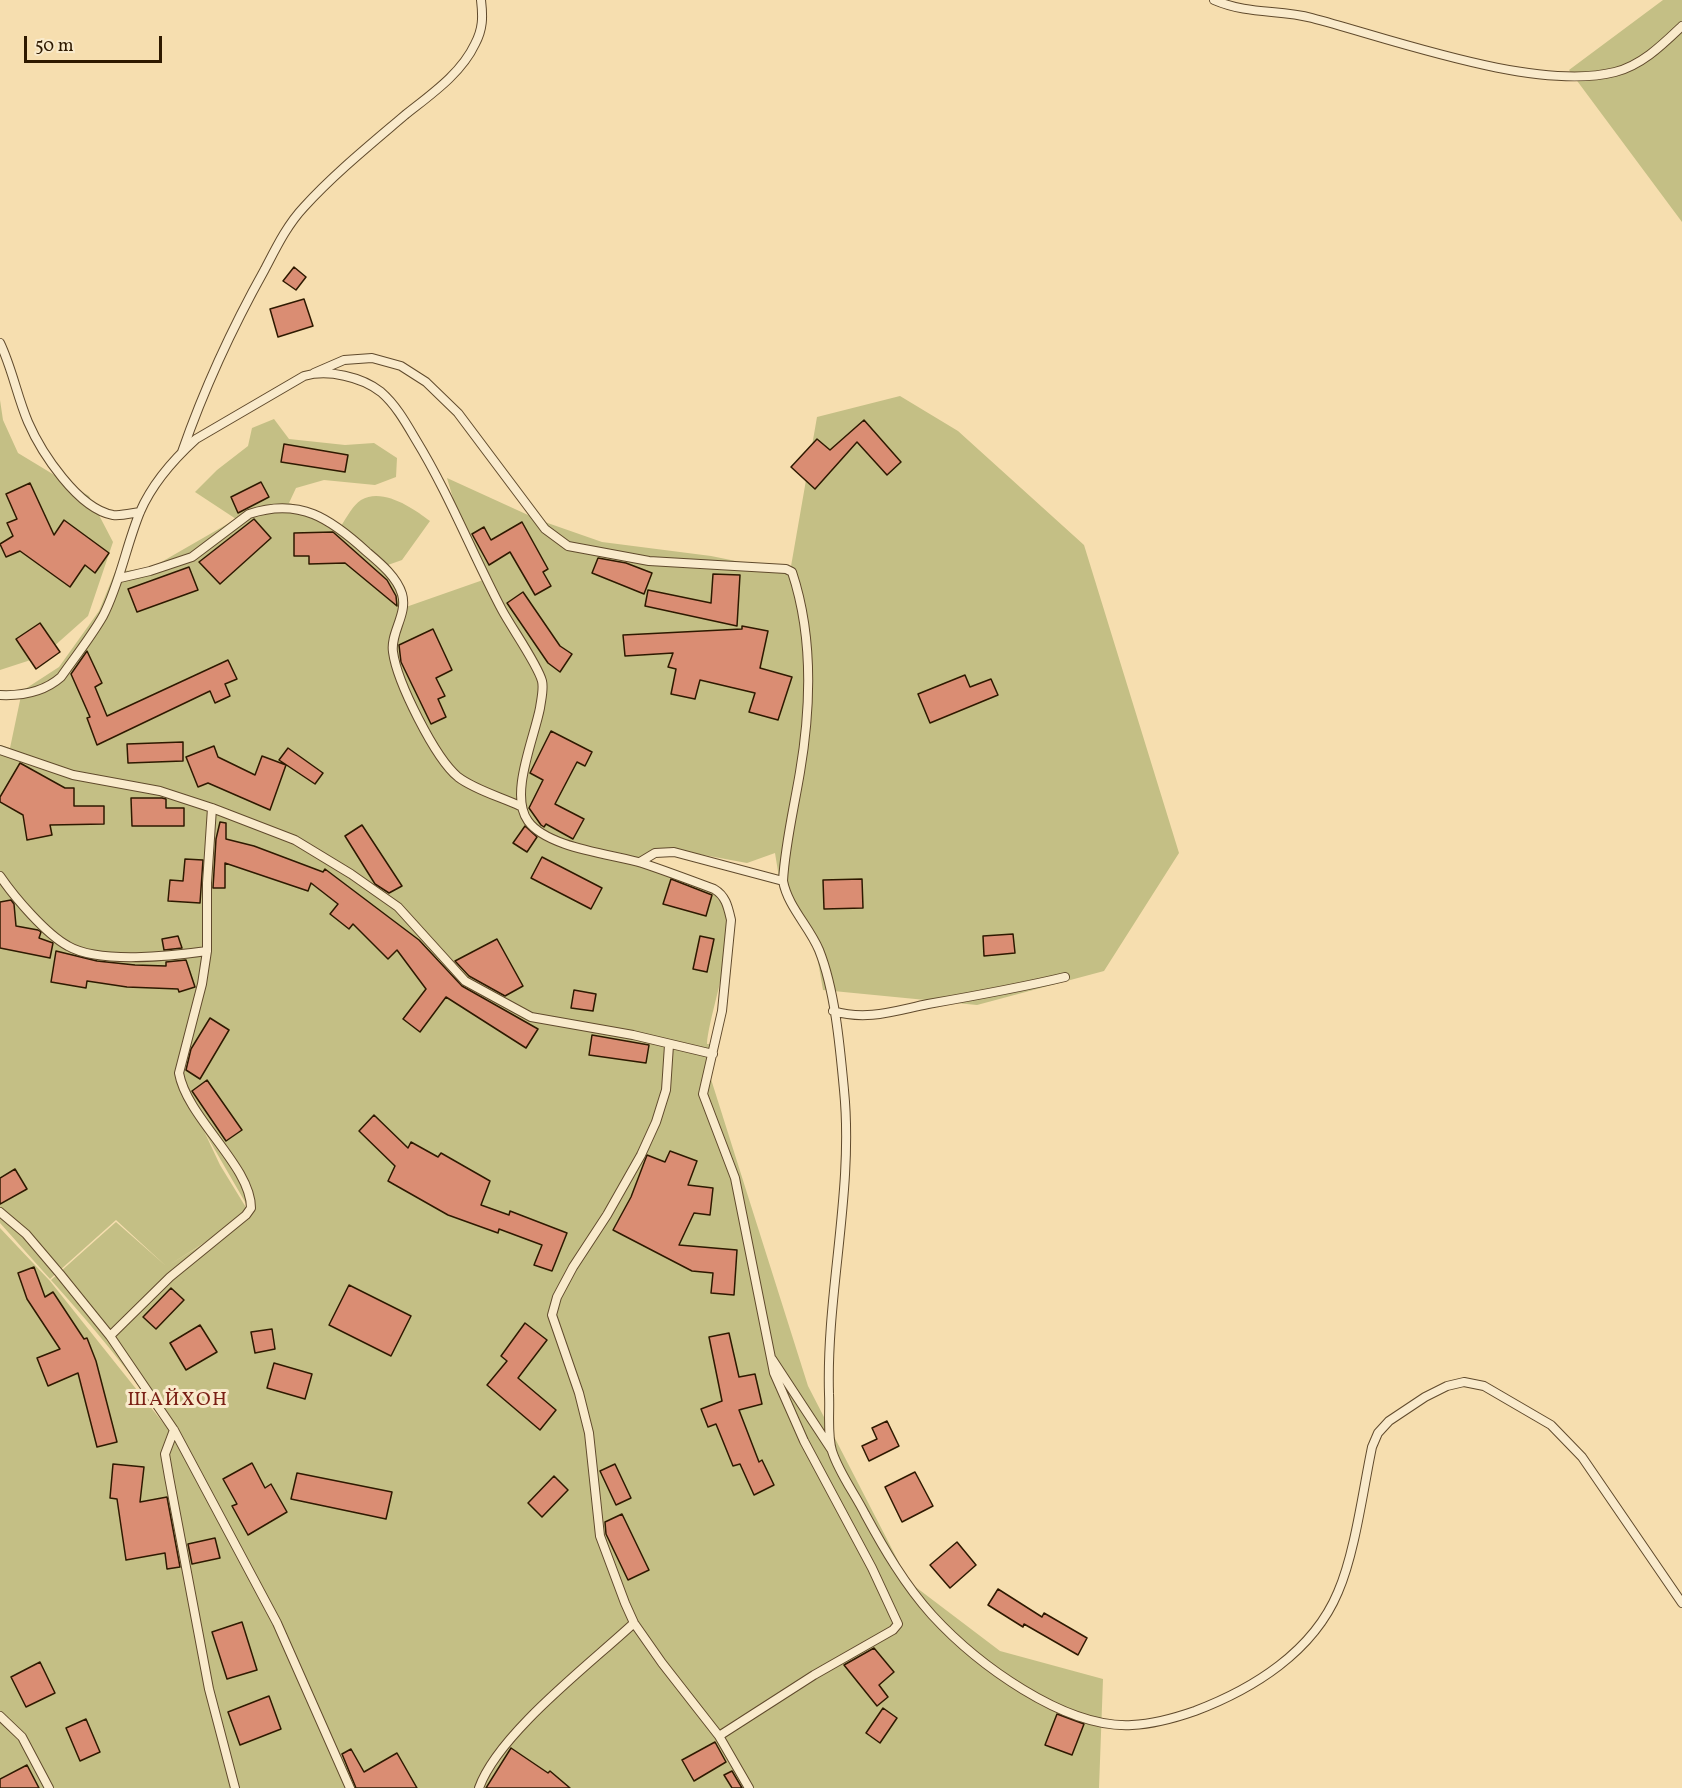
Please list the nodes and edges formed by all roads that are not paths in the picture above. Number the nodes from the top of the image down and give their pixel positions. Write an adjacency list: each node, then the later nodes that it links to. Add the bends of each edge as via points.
1 (481, 0): 6 (lane, via 483,22 475,46 448,79 303,208 283,237 201,398)
2 (1214, 0): 3 (lane, via 1248,10 1309,17 1470,61 1586,77 1617,71 1650,56)
3 (1682, 26)
4 (0, 343): 7 (lane, via 28,421 61,476 102,512)
5 (314, 373): 6 (lane, via 213,428); 11 (lane, via 345,377 372,387 403,418 444,488 482,572 540,676 541,703 521,785); 15 (lane, via 344,360 372,358 401,366 426,382 458,413 545,529 568,546 649,561 790,570 803,623 808,698)
6 (181, 453): 7 (lane)
7 (140, 512): 8 (lane)
8 (120, 578): 9 (lane, via 102,616 61,677 18,696); 11 (lane, via 192,557 258,511 289,508 326,518 376,559 398,584 403,609 393,651 399,674 425,731 451,770 465,782)
9 (0, 695)
10 (0, 750): 12 (lane, via 73,775 160,791)
11 (520, 806): 13 (lane, via 532,826 567,845)
12 (212, 808): 16 (lane); 19 (lane, via 295,840 351,874 399,907 460,978 517,1011)
13 (640, 862): 15 (lane, via 655,853 674,852); 20 (lane, via 714,889 726,902 731,920 722,1011)
14 (0, 876): 16 (lane, via 56,938 70,948 135,958)
15 (783, 881): 18 (lane, via 823,961)
16 (207, 951): 22 (lane, via 179,1073 206,1126 241,1178 251,1208 170,1276)
17 (1065, 977): 18 (lane, via 873,1016 853,1017)
18 (833, 1011): 25 (lane, via 846,1135 829,1332)
19 (669, 1045): 20 (lane); 27 (lane, via 666,1090 656,1122 607,1215 573,1267 552,1315 589,1433 600,1536)
20 (713, 1054): 23 (lane, via 704,1094 735,1178)
21 (0, 1212): 22 (lane, via 26,1234)
22 (110, 1336): 24 (lane)
23 (770, 1356): 25 (lane); 29 (lane, via 804,1441 898,1624)
24 (174, 1430): 31 (lane, via 165,1454 169,1478 210,1689); 32 (lane, via 277,1623)
25 (832, 1450): 26 (lane, via 880,1541 930,1613 961,1644 1009,1679 1056,1706 1094,1720 1131,1725 1177,1717 1219,1702 1285,1663 1319,1627 1339,1591 1378,1433 1389,1420 1447,1386 1464,1382 1484,1386 1551,1425 1582,1457)
26 (1682, 1603)
27 (634, 1623): 29 (lane); 33 (lane, via 507,1741)
28 (0, 1716): 30 (lane, via 22,1737)
29 (719, 1736): 34 (lane)
30 (49, 1788)
31 (235, 1788)
32 (350, 1788)
33 (479, 1788)
34 (749, 1788)

